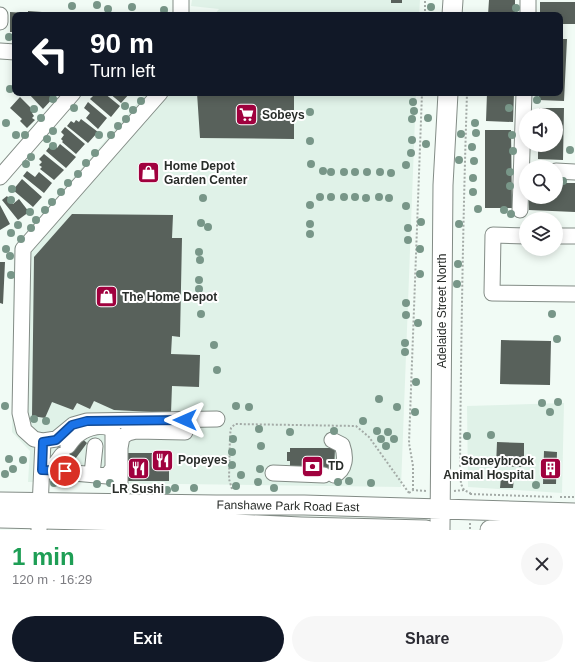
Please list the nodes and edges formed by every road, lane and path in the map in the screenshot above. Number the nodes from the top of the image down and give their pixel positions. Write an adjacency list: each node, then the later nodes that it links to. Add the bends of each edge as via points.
1 (181, 0): 5 (lane)
2 (425, 0): 6 (path)
3 (453, 0): 7 (main road)
4 (528, 0): 8 (lane)
5 (180, 12)
6 (425, 12)
7 (452, 12)
8 (528, 12)
9 (0, 15): 10 (lane)
10 (0, 22)
11 (0, 52): 12 (lane)
12 (12, 52)
13 (70, 96): 22 (lane)
14 (157, 96): 32 (lane, via 23,248 20,413 24,430 34,439)
15 (422, 96): 38 (path, via 409,443 413,466)
16 (448, 96): 47 (main road, Adelaide Street North, via 443,185)
17 (467, 96): 39 (path, via 460,470)
18 (524, 96): 19 (lane)
19 (524, 160)
20 (563, 171): 21 (lane)
21 (575, 172)
22 (0, 177)
23 (521, 204): 24 (lane)
24 (520, 210)
25 (519, 236): 28 (lane, via 493,235 492,294)
26 (563, 236): 27 (lane)
27 (575, 236)
28 (575, 294)
29 (217, 419): 32 (lane, via 87,421 72,425 56,440)
30 (185, 432): 46 (lane, via 136,431 122,437)
31 (332, 440): 35 (lane, via 342,445 345,453 344,466 339,473)
32 (43, 442): 34 (lane)
33 (95, 446): 36 (lane)
34 (46, 470): 36 (lane); 36 (lane, via 79,433 97,426 106,426 113,430 114,468 107,476); 48 (lane)
35 (273, 473)
36 (92, 474)
37 (232, 489): 41 (path, via 229,479 230,435 235,424 356,426 369,437)
38 (413, 490)
39 (464, 490): 40 (path); 42 (path)
40 (460, 491)
41 (409, 494)
42 (470, 494): 43 (path); 44 (path)
43 (575, 497)
44 (470, 500)
45 (0, 502): 48 (main road, Fanshawe Park Road East)
46 (120, 504): 47 (main road, Fanshawe Park Road East, via 304,505); 48 (main road, Fanshawe Park Road East)
47 (440, 510): 50 (main road, Fanshawe Park Road East); 53 (main road, Adelaide Street North)
48 (39, 517): 49 (main road, Fanshawe Park Road East); 51 (main road, Fanshawe Park Road East)
49 (0, 518)
50 (566, 523): 55 (main road, Fanshawe Park Road East)
51 (213, 526): 52 (main road, Fanshawe Park Road East)
52 (426, 530)
53 (440, 530)
54 (490, 530): 55 (main road, Fanshawe Park Road East)
55 (497, 530)

